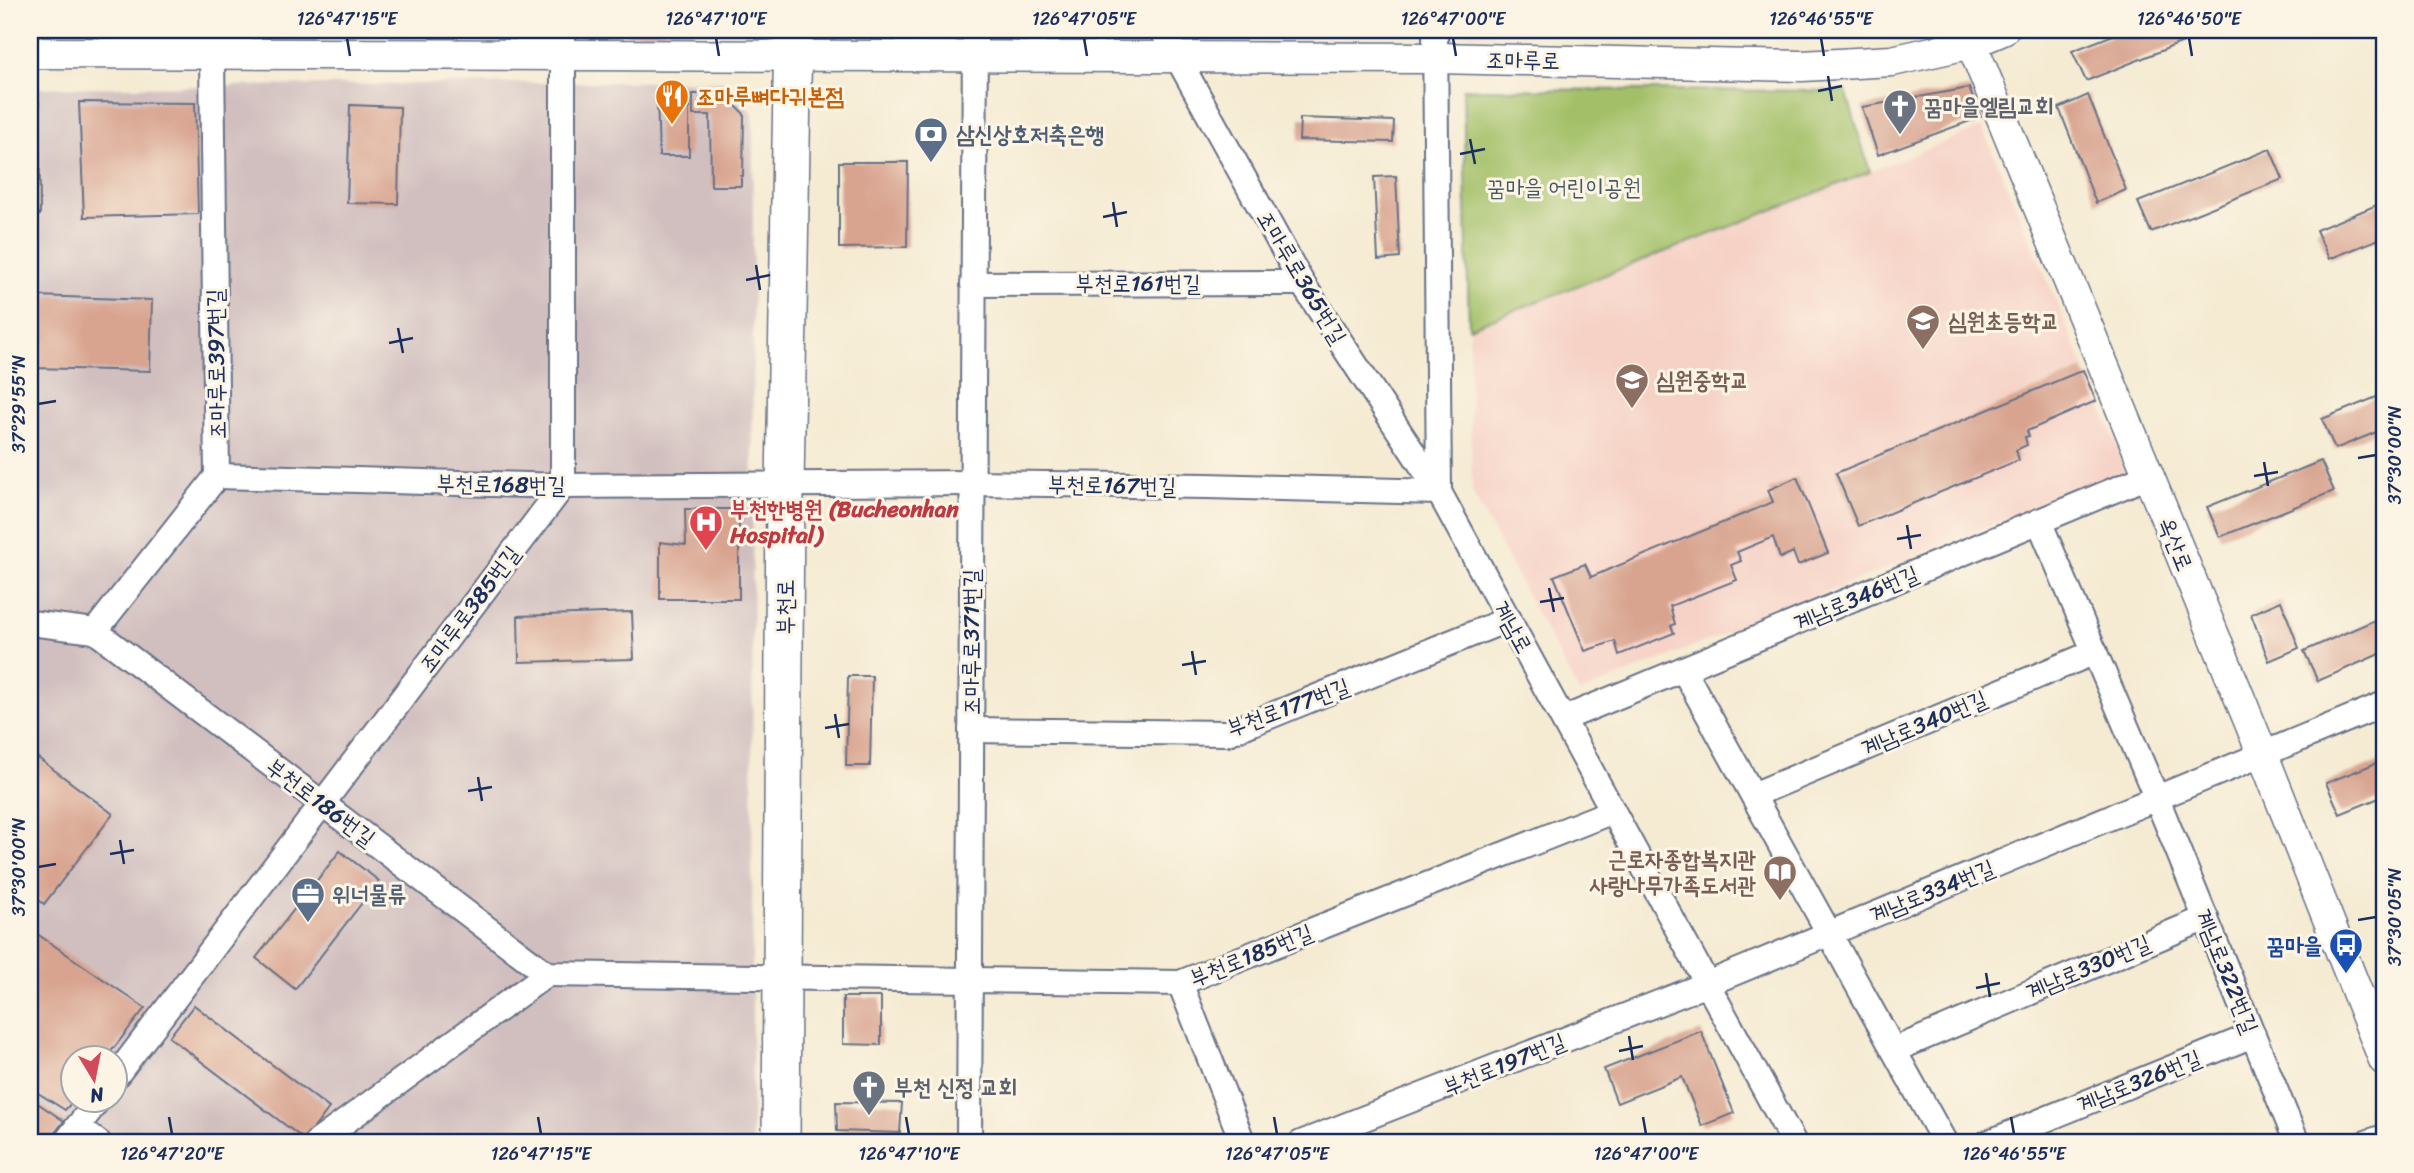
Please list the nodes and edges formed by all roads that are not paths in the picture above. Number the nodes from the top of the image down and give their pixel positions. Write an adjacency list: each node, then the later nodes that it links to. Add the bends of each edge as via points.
1 (1162, 30): 10 (street, 조마루로365번길)
2 (2004, 30): 3 (street, 조마루로)
3 (1969, 36): 7 (street, 조마루로, via 1906,58 1851,65); 14 (street, 옥산로)
4 (563, 42): 5 (street, 조마루로); 9 (street, 조마루로); 17 (street)
5 (793, 42): 6 (street, 조마루로); 16 (main road, 부천로)
6 (974, 43): 10 (street, 조마루로); 12 (street, 조마루로371번길)
7 (1435, 44): 10 (street, 조마루로); 18 (street, 계남로)
8 (30, 53): 9 (street, 조마루로)
9 (212, 55): 13 (street, 조마루로397번길)
10 (1176, 57): 11 (street, 조마루로365번길)
11 (1302, 283): 12 (street, 부천로161번길); 18 (street, 조마루로365번길)
12 (973, 284): 15 (street, 조마루로371번길)
13 (217, 476): 17 (street, 부천로168번길); 22 (street)
14 (2148, 476): 19 (street, 계남로346번길); 28 (street, 옥산로)
15 (972, 483): 16 (street, 부천로167번길); 18 (street, 부천로167번길); 27 (street, 조마루로371번길)
16 (785, 485): 17 (street, 부천로168번길); 36 (main road, 부천로)
17 (563, 486): 31 (street, 조마루로385번길)
18 (1439, 492): 20 (street, 계남로)
19 (2039, 521): 23 (street); 24 (street, 계남로346번길)
20 (1509, 619): 26 (street, 계남로); 27 (street, 부천로177번길, via 1228,733)
21 (30, 623): 22 (street)
22 (95, 631): 31 (street, 부천로186번길)
23 (2095, 652): 29 (street, 계남로340번길); 30 (street)
24 (1683, 669): 26 (street, 계남로346번길); 29 (street)
25 (2384, 704): 28 (street, 계남로334번길)
26 (1563, 719): 32 (street, 계남로)
27 (971, 730): 37 (street, 조마루로371번길)
28 (2263, 755): 30 (street, 계남로334번길); 43 (street, 옥산로)
29 (1753, 795): 34 (street)
30 (2157, 799): 33 (street, 계남로322번길); 34 (street, 계남로334번길)
31 (322, 803): 35 (street, 부천로186번길); 42 (street, 조마루로385번길)
32 (1613, 811): 38 (street, 부천로185번길); 39 (street, 계남로)
33 (2206, 918): 40 (street, 계남로322번길); 41 (street, 계남로330번길)
34 (1830, 933): 39 (street, 계남로334번길); 41 (street)
35 (547, 974): 36 (street); 49 (street)
36 (782, 976): 37 (street, 부천로185번길); 50 (main road, 부천로)
37 (970, 980): 38 (street, 부천로185번길); 51 (street, 조마루로371번길)
38 (1180, 983): 52 (street)
39 (1707, 984): 47 (street, 계남로); 53 (street, 부천로197번길)
40 (2253, 1035): 55 (street, 계남로326번길); 56 (street, 계남로322번길)
41 (1894, 1050): 54 (street)
42 (130, 1057)
43 (2384, 1060)
44 (87, 1114): 45 (street)
45 (71, 1135): 48 (street)
46 (2384, 1137): 57 (street)
47 (1789, 1142)
48 (99, 1143)
49 (316, 1143)
50 (781, 1143)
51 (969, 1143)
52 (1243, 1143)
53 (1301, 1143)
54 (1945, 1143)
55 (1987, 1143)
56 (2297, 1143)
57 (2366, 1143)

